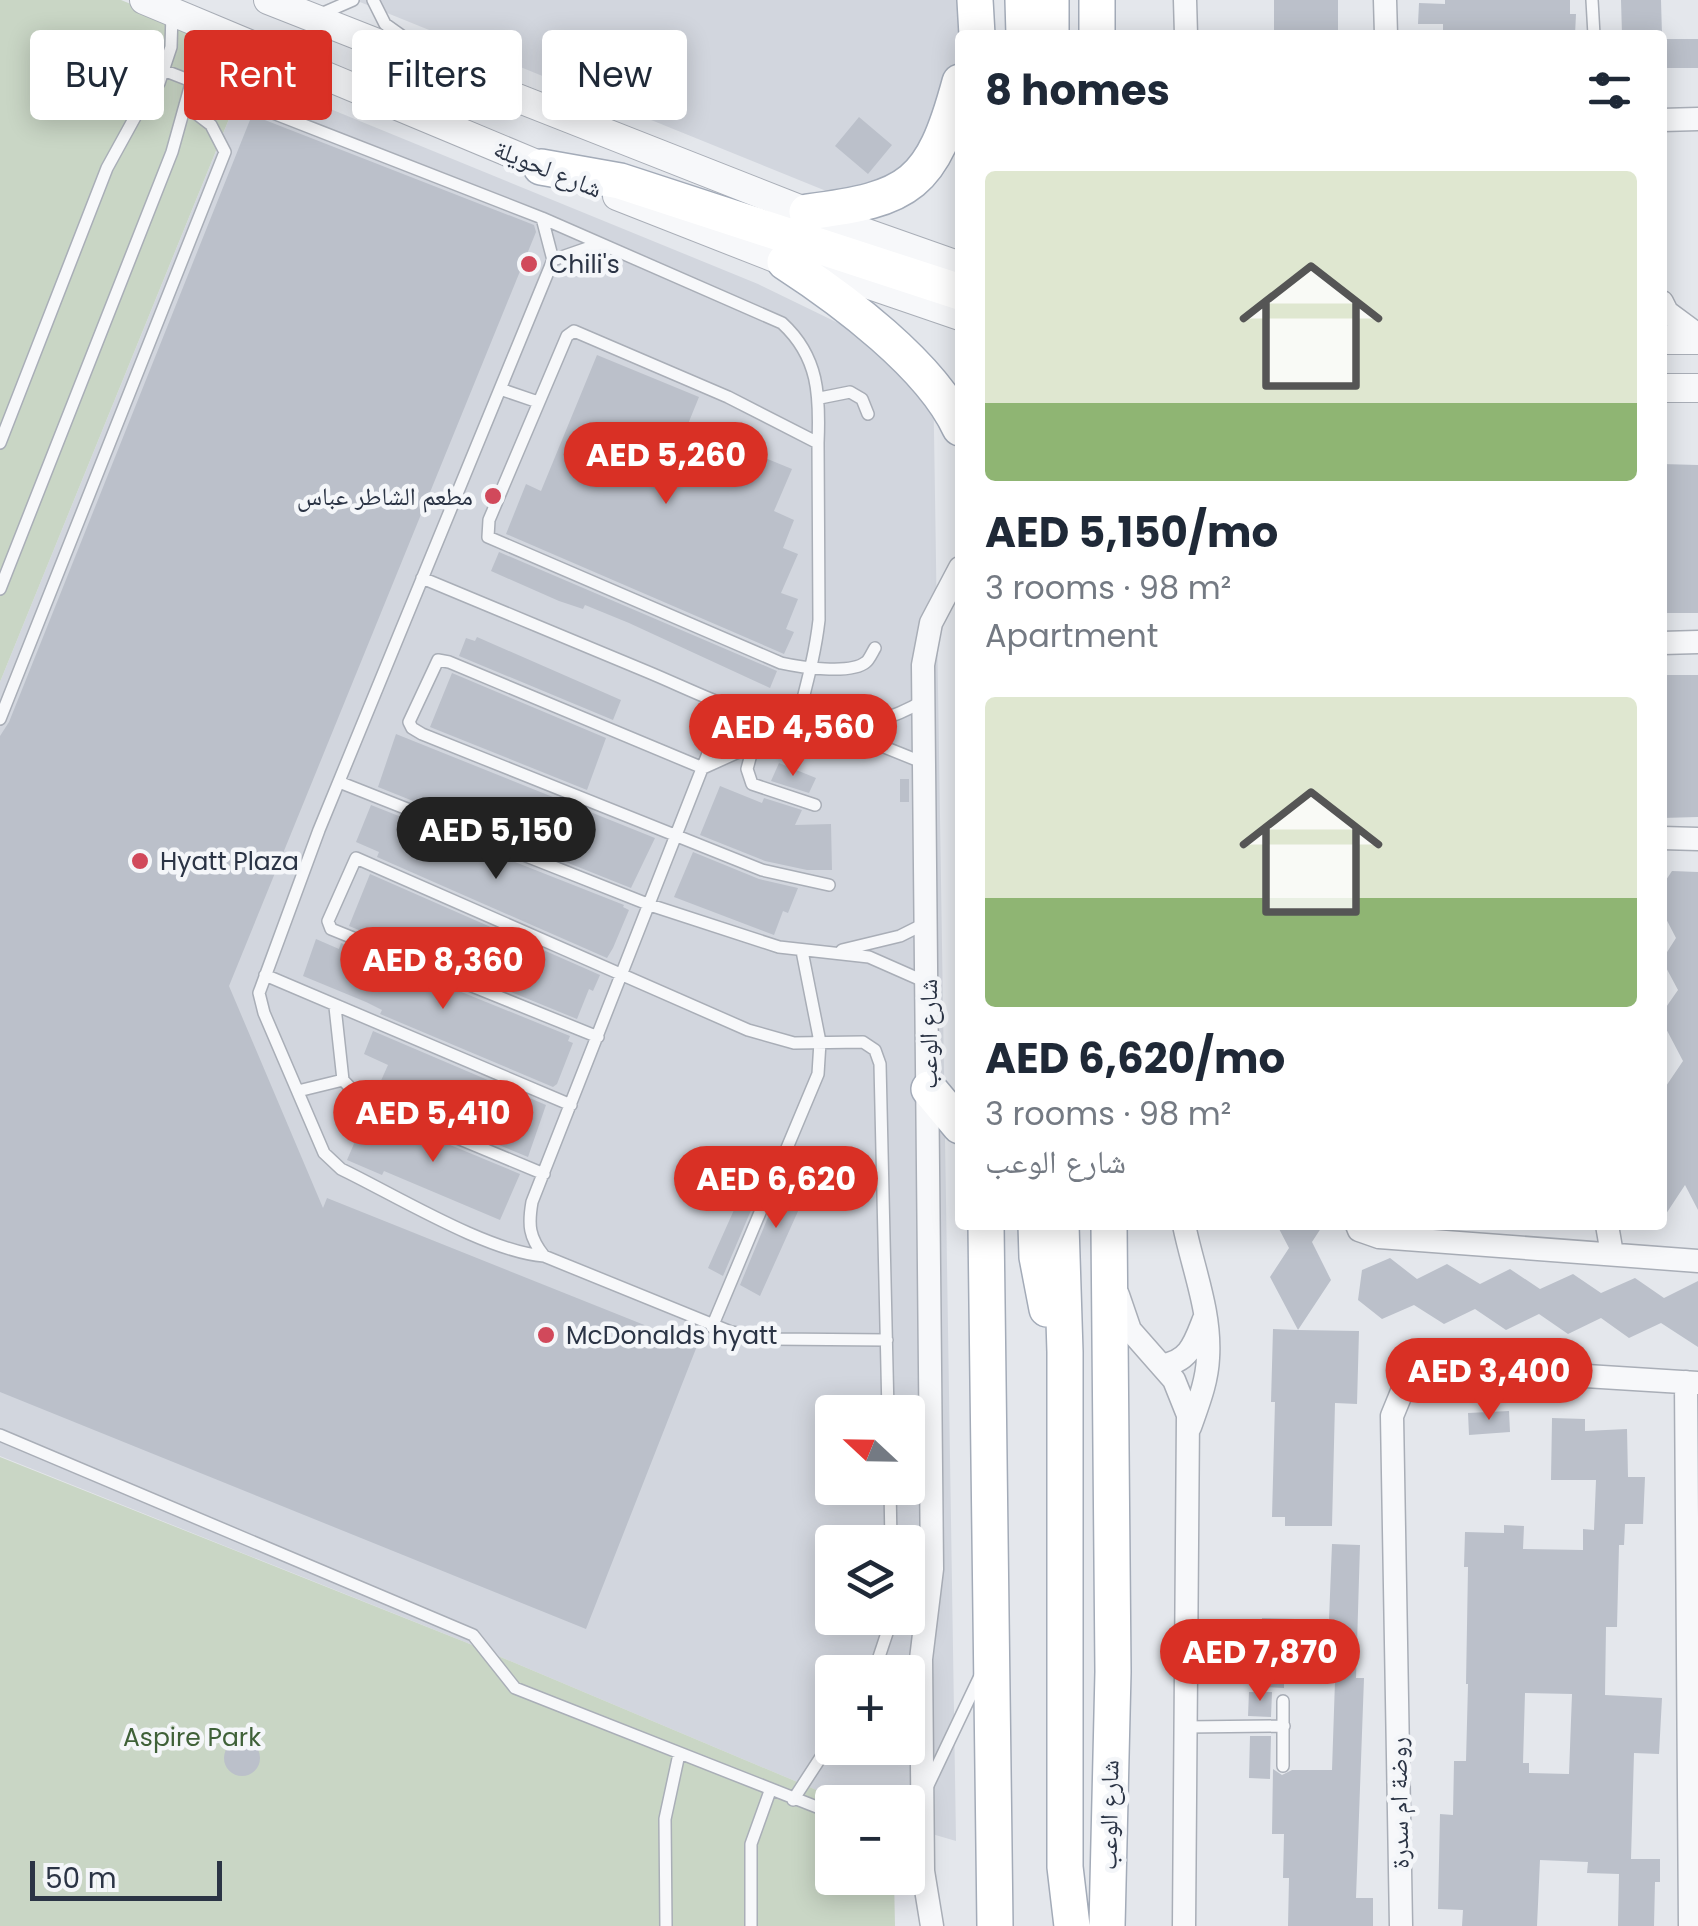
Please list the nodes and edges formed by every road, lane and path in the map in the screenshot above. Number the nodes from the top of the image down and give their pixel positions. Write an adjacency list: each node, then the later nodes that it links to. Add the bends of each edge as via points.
1 (144, 0): 11 (street, شارع لحويلة)
2 (268, 0): 12 (street)
3 (353, 0): 12 (lane)
4 (373, 0): 14 (lane)
5 (1023, 0): 15 (main road)
6 (1051, 0): 16 (main road)
7 (1097, 0): 17 (main road)
8 (1186, 0): 18 (street)
9 (1385, 0): 19 (street)
10 (1592, 0): 20 (lane)
11 (172, 12): 13 (street, شارع لحويلة); 22 (lane)
12 (306, 16): 21 (street)
13 (215, 30)
14 (395, 30)
15 (1024, 30)
16 (1051, 30)
17 (1097, 30)
18 (1186, 30)
19 (1386, 30)
20 (1594, 30)
21 (352, 34)
22 (164, 67)
23 (332, 79): 32 (street, شارع لحويلة)
24 (522, 100): 33 (street)
25 (955, 100): 33 (main road, via 936,152 907,186 861,206)
26 (184, 109): 55 (lane)
27 (134, 120): 51 (lane, via 107,168)
28 (204, 120): 62 (lane, via 225,152)
29 (289, 120): 34 (lane)
30 (1667, 120): 31 (street)
31 (1698, 120)
32 (541, 166): 37 (street, شارع لحويلة); 39 (main road, via 620,180)
33 (807, 212): 38 (street)
34 (542, 218): 35 (lane); 36 (lane)
35 (599, 244): 36 (lane); 47 (lane, via 782,322 806,350)
36 (553, 260): 46 (lane)
37 (785, 262): 41 (street, شارع لحويلة); 50 (main road, via 920,371)
38 (955, 264)
39 (955, 290)
40 (1667, 312): 42 (street)
41 (955, 314)
42 (1698, 337): 43 (street)
43 (1667, 340)
44 (1667, 388): 45 (street)
45 (1698, 388)
46 (500, 389): 48 (lane); 54 (lane)
47 (820, 398): 49 (lane, via 850,392); 52 (lane)
48 (538, 402): 52 (lane, via 574,331); 59 (lane, via 488,537 781,663)
49 (868, 414)
50 (955, 418)
51 (0, 443)
52 (818, 443): 59 (lane, via 818,620)
53 (955, 576): 60 (street, شارع الوعب, via 928,633)
54 (422, 578): 61 (lane); 68 (lane)
55 (0, 589)
56 (1698, 642): 57 (street)
57 (1667, 643)
58 (875, 648): 59 (lane, via 860,666)
59 (811, 669): 63 (lane)
60 (923, 701): 64 (lane, via 888,719); 66 (street, شارع الوعب)
61 (726, 705): 63 (lane); 67 (lane)
62 (0, 720)
63 (796, 726): 64 (lane); 65 (lane)
64 (833, 728): 66 (lane)
65 (753, 748): 67 (lane); 69 (lane, via 752,784)
66 (924, 763): 75 (street, شارع الوعب)
67 (702, 768): 70 (lane); 70 (lane, via 438,660 410,722 422,734)
68 (340, 782): 74 (lane); 79 (lane)
69 (815, 805)
70 (676, 836): 73 (lane, via 762,870); 74 (lane)
71 (1667, 838): 72 (street)
72 (1698, 839)
73 (829, 885)
74 (650, 905): 76 (lane); 78 (lane)
75 (927, 922): 77 (lane, via 900,936); 80 (street, شارع الوعب)
76 (802, 951): 77 (lane); 83 (lane)
77 (833, 952): 80 (lane, via 884,962)
78 (622, 974): 82 (lane); 82 (lane, via 356,858 328,921 341,934); 83 (lane, via 769,1038)
79 (265, 975): 81 (lane); 86 (lane, via 259,993 264,1014)
80 (928, 983): 85 (street, شارع الوعب)
81 (335, 1007): 84 (lane); 87 (lane)
82 (598, 1036): 87 (lane)
83 (820, 1042): 104 (lane, via 814,1089); 105 (lane, via 863,1042 878,1057)
84 (342, 1080): 86 (lane); 89 (lane, via 359,1097)
85 (929, 1089): 88 (main road); 120 (street, شارع الوعب, via 932,1569)
86 (298, 1091): 100 (lane, via 324,1153 341,1169 520,1254)
87 (571, 1104): 89 (lane)
88 (955, 1120)
89 (544, 1174): 100 (lane, via 528,1224)
90 (986, 1230): 112 (main road)
91 (1036, 1230): 106 (main road, via 1042,1289)
92 (1061, 1230): 106 (main road)
93 (1109, 1230): 102 (main road, شارع الوعب)
94 (1185, 1230): 103 (street)
95 (1360, 1230): 98 (street)
96 (1537, 1230): 98 (street)
97 (1607, 1230): 99 (street)
98 (1538, 1250): 99 (street)
99 (1612, 1254): 101 (street)
100 (544, 1256): 104 (lane)
101 (1698, 1261)
102 (1109, 1263): 107 (street, via 1130,1330); 131 (main road, شارع الوعب)
103 (1205, 1316): 107 (street, via 1189,1353); 111 (street, via 1209,1356)
104 (712, 1327): 105 (lane, via 772,1339)
105 (887, 1340): 109 (lane)
106 (1064, 1352): 130 (main road, via 1065,1867)
107 (1161, 1365): 111 (street, via 1183,1397)
108 (1692, 1383): 116 (street); 133 (street, روضة ام سدرة, via 1426,1366 1408,1377 1392,1416)
109 (888, 1395)
110 (0, 1435): 117 (lane, via 473,1634 514,1688)
111 (1188, 1435): 115 (street)
112 (992, 1644): 121 (lane); 129 (main road)
113 (1283, 1700): 114 (lane)
114 (1284, 1726): 115 (lane); 119 (lane)
115 (1186, 1727): 132 (street)
116 (1693, 1736): 134 (street)
117 (679, 1754): 122 (lane); 126 (lane, via 665,1820)
118 (816, 1765): 123 (lane)
119 (1283, 1766)
120 (915, 1785)
121 (924, 1785)
122 (770, 1791): 123 (lane); 127 (lane, via 752,1844)
123 (793, 1800): 124 (lane)
124 (815, 1807)
125 (924, 1895): 128 (street, شارع الوعب)
126 (666, 1926)
127 (751, 1926)
128 (932, 1926)
129 (995, 1926)
130 (1072, 1926)
131 (1107, 1926)
132 (1184, 1926)
133 (1400, 1926)
134 (1690, 1926)

